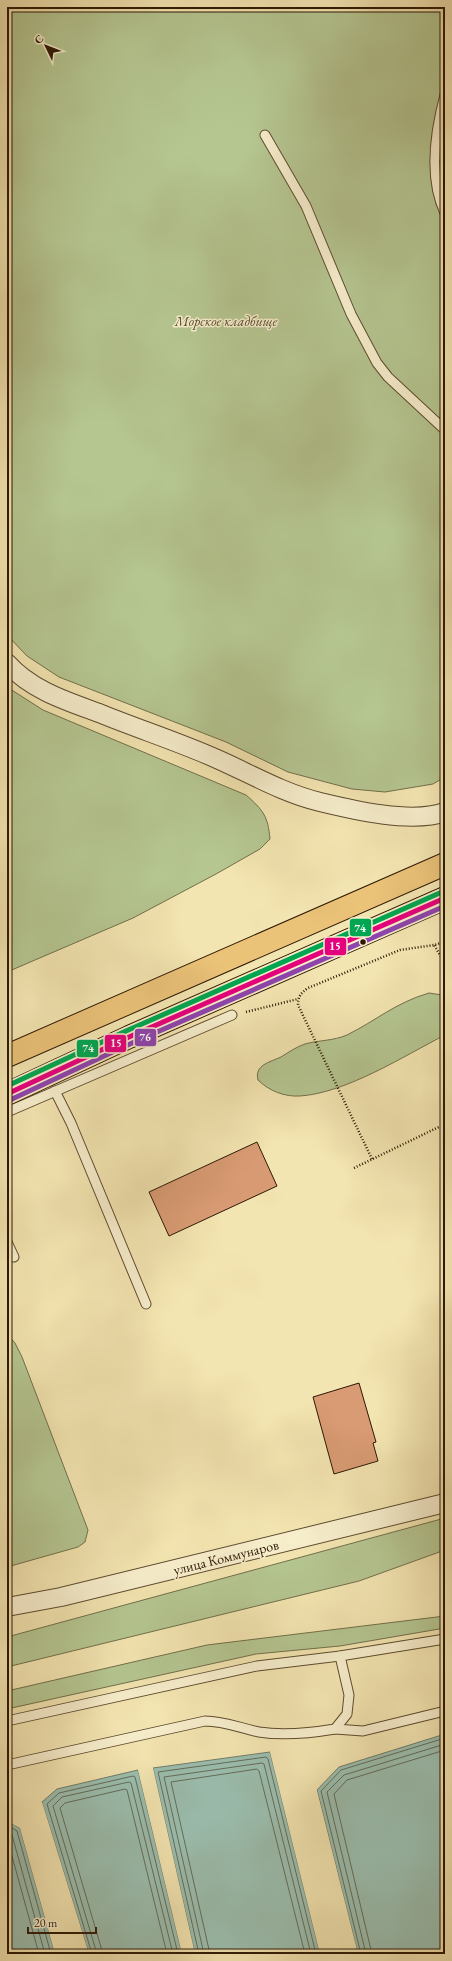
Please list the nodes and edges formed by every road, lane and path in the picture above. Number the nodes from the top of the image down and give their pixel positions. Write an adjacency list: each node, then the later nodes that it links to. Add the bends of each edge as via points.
1 (445, 95): 3 (lane, via 439,118 435,175)
2 (266, 135): 4 (lane, via 306,206 352,314 377,363 388,377)
3 (445, 213)
4 (445, 430)
5 (7, 663): 6 (street, via 15,672 50,695 216,759 286,792 319,802 385,815 410,817)
6 (445, 812)
7 (445, 864): 14 (highway)
8 (445, 898): 16 (highway, via 129,1037)
9 (445, 942): 10 (path)
10 (434, 945): 11 (path); 12 (path, via 400,950 308,988 301,992)
11 (445, 963)
12 (298, 999): 13 (path); 19 (path, via 298,1005)
13 (232, 1015): 15 (lane)
14 (7, 1056)
15 (55, 1091): 17 (lane); 23 (lane, via 71,1123)
16 (7, 1094)
17 (7, 1112)
18 (445, 1124): 19 (path)
19 (372, 1159): 20 (path)
20 (354, 1168)
21 (7, 1242): 22 (lane)
22 (14, 1257)
23 (146, 1304)
24 (445, 1503): 25 (street, улица Коммунаров, via 61,1597)
25 (7, 1607)
26 (445, 1639): 27 (lane)
27 (340, 1656): 29 (lane, via 257,1666); 30 (lane, via 349,1696 347,1714)
28 (445, 1711): 30 (lane, via 363,1731)
29 (7, 1721)
30 (335, 1729): 31 (lane, via 306,1734 260,1732 219,1721 205,1721)
31 (7, 1765)

